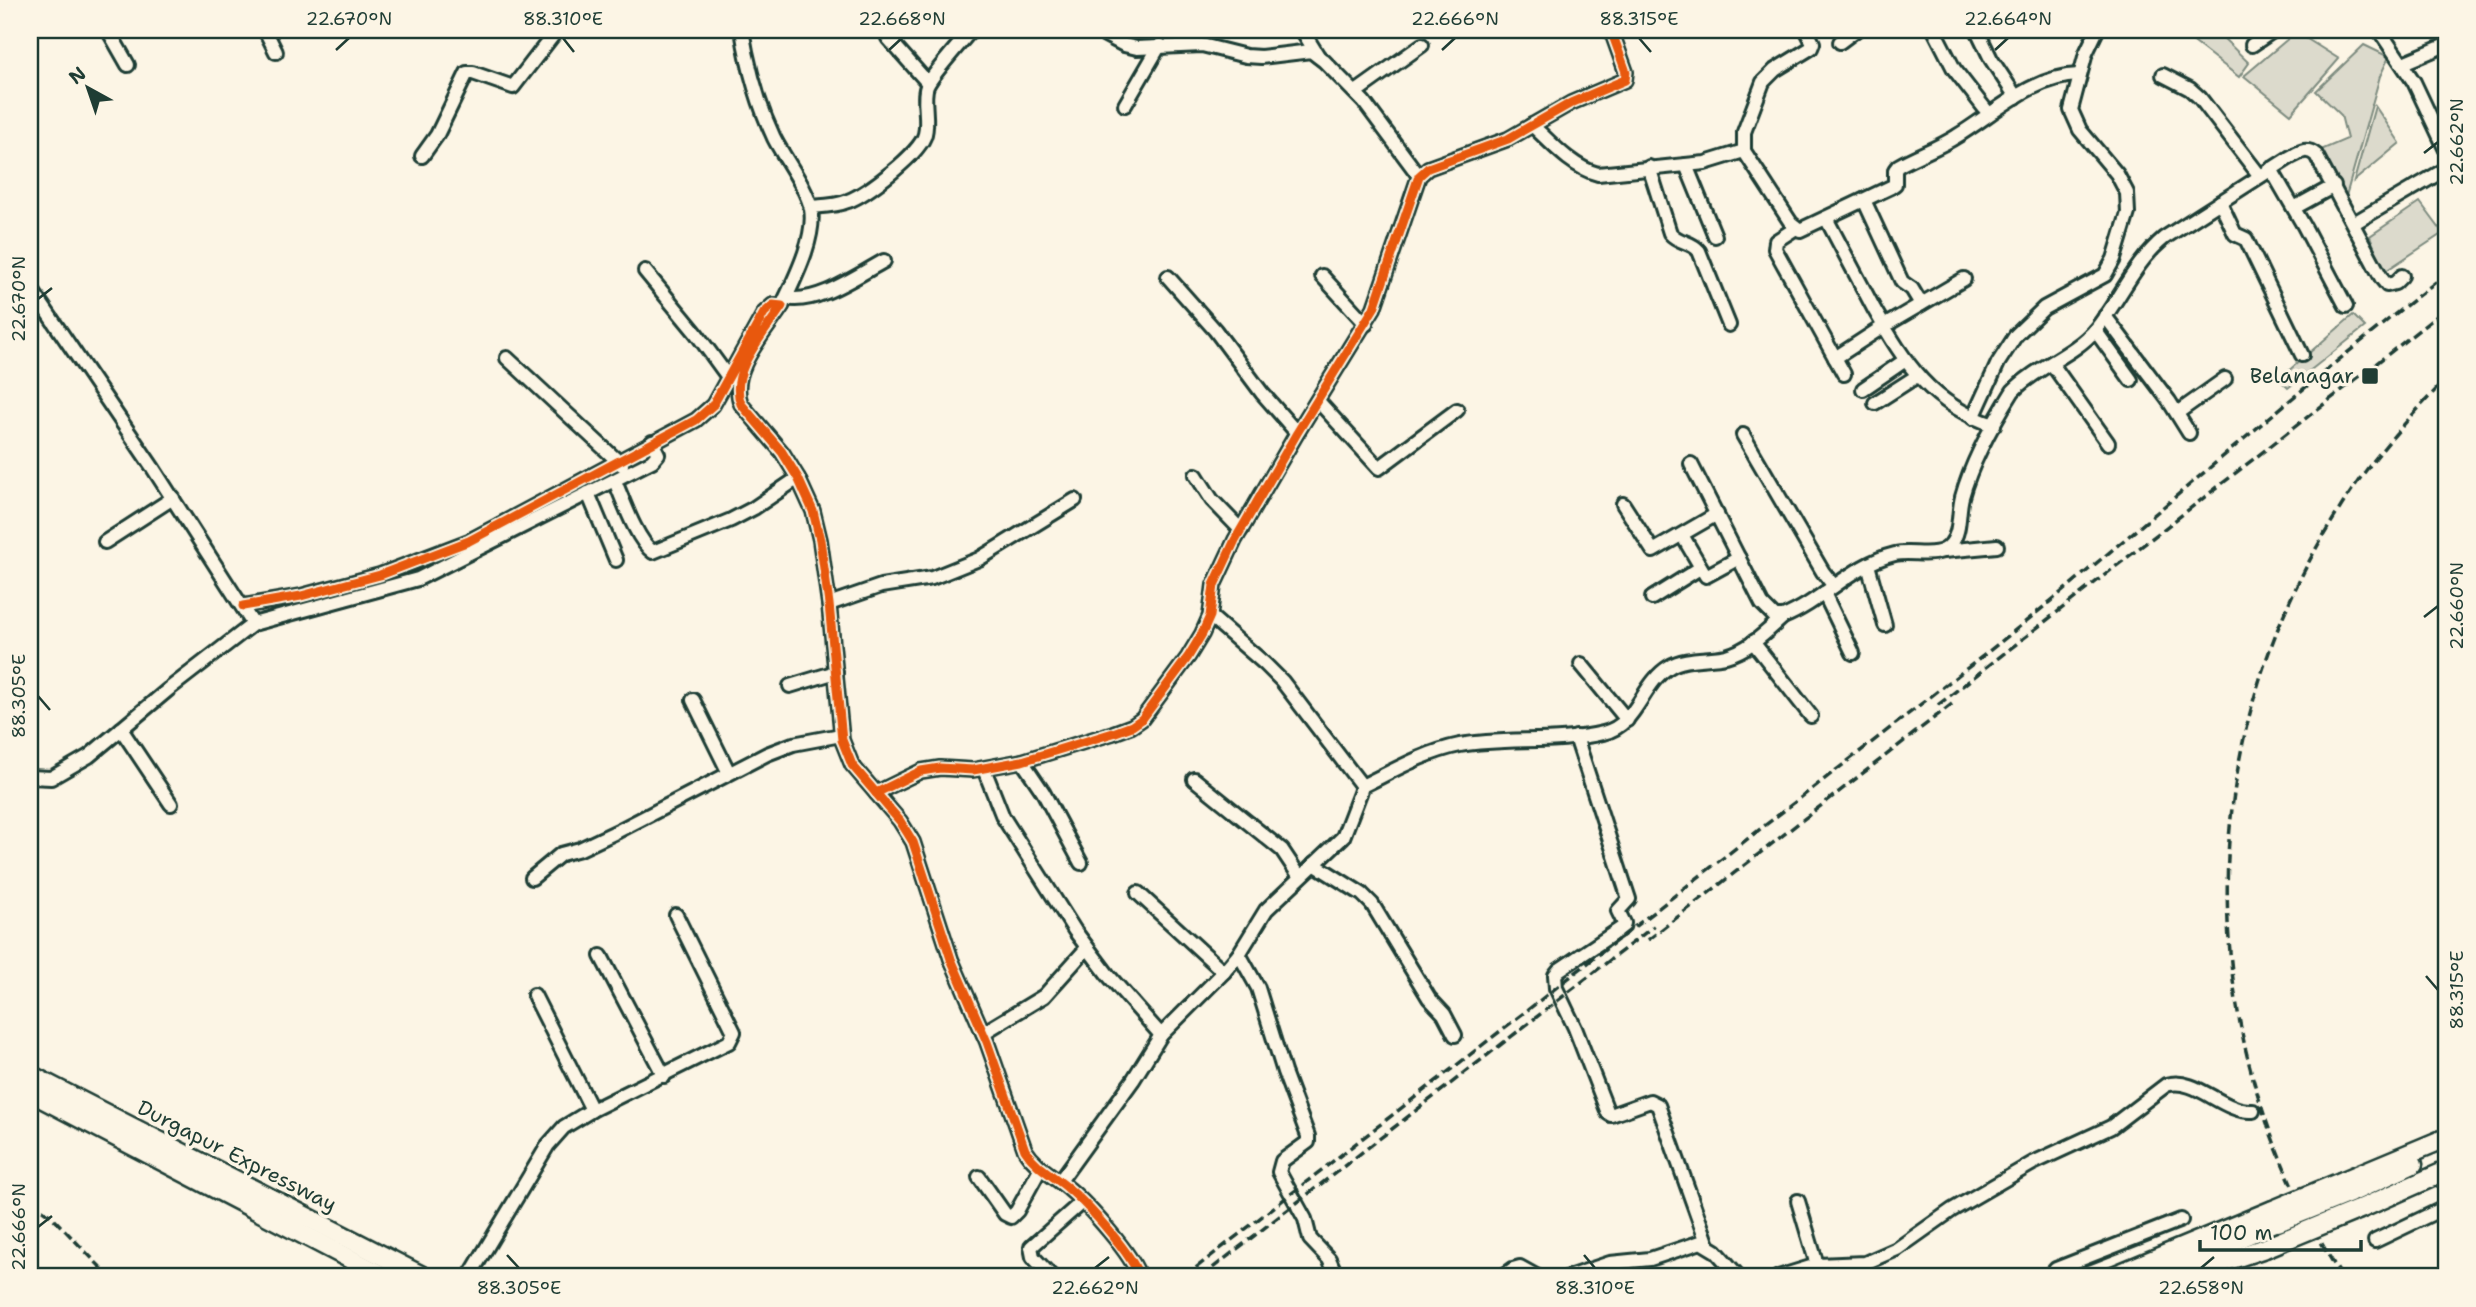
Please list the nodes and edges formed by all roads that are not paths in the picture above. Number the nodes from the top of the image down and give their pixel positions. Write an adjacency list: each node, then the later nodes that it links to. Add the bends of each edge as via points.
1 (108, 30): 25 (street)
2 (265, 30): 22 (street)
3 (557, 30): 36 (street, via 513,87 467,73)
4 (742, 30): 45 (street, via 765,119)
5 (971, 30): 28 (street)
6 (1096, 30): 18 (street, via 1124,45)
7 (1303, 30): 23 (street)
8 (1611, 30): 33 (street, via 1625,80)
9 (1809, 30): 35 (street, via 1811,48 1763,82 1744,132)
10 (1856, 30): 17 (street)
11 (1934, 30): 32 (street)
12 (1977, 30): 30 (street)
13 (2096, 30): 26 (street)
14 (2274, 30): 20 (street)
15 (2379, 30): 24 (street)
16 (888, 38): 28 (street)
17 (1840, 41)
18 (1160, 45): 23 (street, via 1202,45 1246,56 1303,51); 31 (street)
19 (1422, 45): 29 (street)
20 (2252, 45)
21 (2446, 46): 24 (street)
22 (276, 52)
23 (1318, 56): 29 (street)
24 (2403, 63): 34 (street)
25 (128, 65)
26 (2079, 75): 30 (street, via 2053,79); 81 (street, via 2071,102 2074,120 2117,174 2127,193 2128,213 2105,275 2044,308 2005,349)
27 (2163, 75): 40 (street, via 2200,98)
28 (928, 83): 45 (street, via 928,116 919,146 850,201)
29 (1356, 92): 41 (street)
30 (2016, 97): 32 (street)
31 (1125, 105)
32 (1986, 116): 43 (street, via 1898,166 1895,184)
33 (1532, 125): 38 (street, via 1591,172); 41 (street, via 1508,139 1428,168)
34 (2446, 150)
35 (1744, 151): 37 (street); 49 (street)
36 (422, 156)
37 (1686, 165): 38 (street); 50 (street)
38 (1649, 167): 63 (street, via 1670,233 1699,251)
39 (2446, 169): 48 (street)
40 (2266, 173): 42 (street, via 2303,150 2311,150); 44 (street); 46 (street)
41 (1419, 176): 62 (street)
42 (2334, 186): 46 (street); 48 (street)
43 (1864, 200): 47 (street); 59 (street, via 1902,282)
44 (2220, 202): 61 (street, via 2150,249); 66 (street, via 2235,234 2246,239)
45 (811, 207): 58 (street, via 810,233)
46 (2294, 208): 60 (street)
47 (1826, 218): 49 (street); 64 (street)
48 (2354, 223): 55 (street, via 2387,285)
49 (1796, 228): 68 (street, via 1776,241 1775,249)
50 (1715, 236)
51 (884, 261): 58 (street, via 809,298)
52 (645, 271): 73 (street)
53 (1168, 276): 82 (street)
54 (1322, 276): 62 (street)
55 (2402, 276)
56 (1964, 279): 59 (street)
57 (30, 287): 94 (street)
58 (784, 302): 73 (street, via 764,313); 91 (street, via 749,356 737,393)
59 (1921, 304): 64 (street)
60 (2346, 306)
61 (2105, 316): 65 (street); 80 (street)
62 (1366, 324): 77 (street)
63 (1729, 325)
64 (1884, 326): 68 (street); 69 (street)
65 (2095, 330): 70 (street); 75 (street)
66 (2302, 355)
67 (507, 358): 87 (street)
68 (1835, 358): 71 (street)
69 (1904, 360): 72 (street); 76 (street)
70 (2052, 364): 81 (street, via 2022,382); 86 (street)
71 (1844, 374)
72 (1917, 376): 78 (street); 81 (street, via 1956,410)
73 (728, 377): 85 (street, via 704,414)
74 (2225, 379): 80 (street)
75 (2131, 380)
76 (1863, 389)
77 (1318, 401): 79 (street, via 1379,468); 82 (street)
78 (1875, 403)
79 (1457, 410)
80 (2177, 413): 83 (street)
81 (1985, 422): 102 (street, via 1955,537)
82 (1297, 433): 98 (street)
83 (2189, 433)
84 (1742, 435): 107 (street)
85 (652, 442): 87 (street); 89 (street, via 657,456)
86 (2108, 443)
87 (618, 461): 89 (street); 111 (street, via 430,558)
88 (1691, 464): 97 (street)
89 (630, 473): 92 (street)
90 (1196, 475): 98 (street)
91 (798, 478): 92 (street, via 731,520 653,552); 109 (street, via 813,511)
92 (615, 481): 93 (street)
93 (588, 494): 104 (street); 111 (street, via 418,579)
94 (173, 498): 100 (street); 111 (street)
95 (1075, 500): 109 (street, via 979,559 932,578 881,586)
96 (1623, 504): 99 (street, via 1653,551)
97 (1717, 514): 99 (street); 103 (street)
98 (1241, 530): 112 (street, via 1214,585)
99 (1682, 535): 106 (street)
100 (105, 542)
101 (1997, 546): 102 (street)
102 (1944, 551): 105 (street, via 1894,555)
103 (1739, 558): 106 (street, via 1706,576); 110 (street)
104 (616, 560)
105 (1868, 565): 107 (street); 113 (street)
106 (1700, 568): 108 (street)
107 (1828, 583): 110 (street); 115 (street)
108 (1652, 598)
109 (829, 604): 117 (street)
110 (1775, 615): 114 (street)
111 (249, 616): 122 (street)
112 (1210, 617): 125 (street, via 1188,657 1142,719 1123,730); 130 (street, via 1282,681)
113 (1885, 625)
114 (1753, 642): 120 (street); 121 (street, via 1729,655 1670,666)
115 (1853, 653)
116 (1581, 664): 121 (street)
117 (836, 672): 118 (street); 123 (street)
118 (790, 686)
119 (692, 700): 127 (street)
120 (1811, 716)
121 (1624, 717): 124 (street, via 1612,730)
122 (121, 729): 128 (street, via 51,779); 132 (street)
123 (841, 735): 127 (street, via 781,748); 131 (street, via 852,765)
124 (1576, 737): 130 (street, via 1460,745); 164 (street, via 1629,899 1618,911 1623,927 1559,970 1556,988 1608,1114 1650,1101 1658,1105)
125 (1022, 761): 126 (street); 133 (street)
126 (984, 769): 131 (street, via 921,771); 139 (street, via 1010,829)
127 (729, 773): 136 (street, via 580,849 561,854)
128 (30, 777)
129 (1194, 779): 135 (street, via 1282,850)
130 (1358, 782): 134 (street, via 1356,808 1343,837)
131 (876, 793): 145 (street, via 914,842 951,959)
132 (171, 804)
133 (1081, 863)
134 (1314, 864): 135 (street); 146 (street, via 1372,904)
135 (1296, 868): 140 (street)
136 (532, 878)
137 (1138, 893): 142 (street)
138 (676, 915): 148 (street, via 734,1032 729,1042)
139 (1087, 948): 144 (street); 145 (street, via 1044,996)
140 (1239, 954): 142 (street); 172 (street, via 1258,988 1308,1136 1305,1147 1282,1161 1279,1172 1305,1219 1310,1239 1329,1259)
141 (601, 956): 148 (street)
142 (1220, 969): 144 (street)
143 (534, 995): 150 (street)
144 (1156, 1030): 155 (street, via 1133,1080)
145 (983, 1033): 155 (street, via 1025,1150)
146 (1455, 1035)
147 (30, 1075): 168 (highway, Durgapur Expressway)
148 (664, 1076): 150 (street)
149 (30, 1092): 167 (highway, Durgapur Expressway)
150 (592, 1110): 169 (street, via 555,1135)
151 (2253, 1111): 166 (street, via 2235,1108 2184,1084 2165,1085 2111,1127 2033,1163 1952,1210 1897,1249 1865,1263)
152 (2446, 1138): 157 (highway)
153 (2446, 1149): 157 (highway)
154 (2446, 1171): 165 (highway, bridge)
155 (1051, 1175): 156 (street, via 1011,1217); 159 (street)
156 (979, 1177)
157 (2346, 1187): 161 (highway, bridge)
158 (1798, 1201): 166 (street)
159 (1082, 1202): 170 (street, via 1031,1247 1033,1257); 171 (street, via 1132,1262)
160 (2446, 1207): 163 (street)
161 (2275, 1216): 179 (highway); 180 (highway)
162 (2181, 1220): 178 (street, via 2056,1269)
163 (2375, 1241)
164 (1708, 1245): 175 (street, via 1701,1241 1650,1259 1610,1263); 176 (street)
165 (2265, 1248): 181 (highway); 182 (highway)
166 (1817, 1265): 177 (street)
167 (385, 1277)
168 (424, 1277)
169 (469, 1277)
170 (1052, 1277)
171 (1139, 1277)
172 (1337, 1277)
173 (1502, 1277): 174 (street, via 1520,1267)
174 (1538, 1277)
175 (1569, 1277)
176 (1739, 1277)
177 (1778, 1277)
178 (2049, 1277)
179 (2111, 1277)
180 (2146, 1277)
181 (2178, 1277)
182 (2209, 1277)

